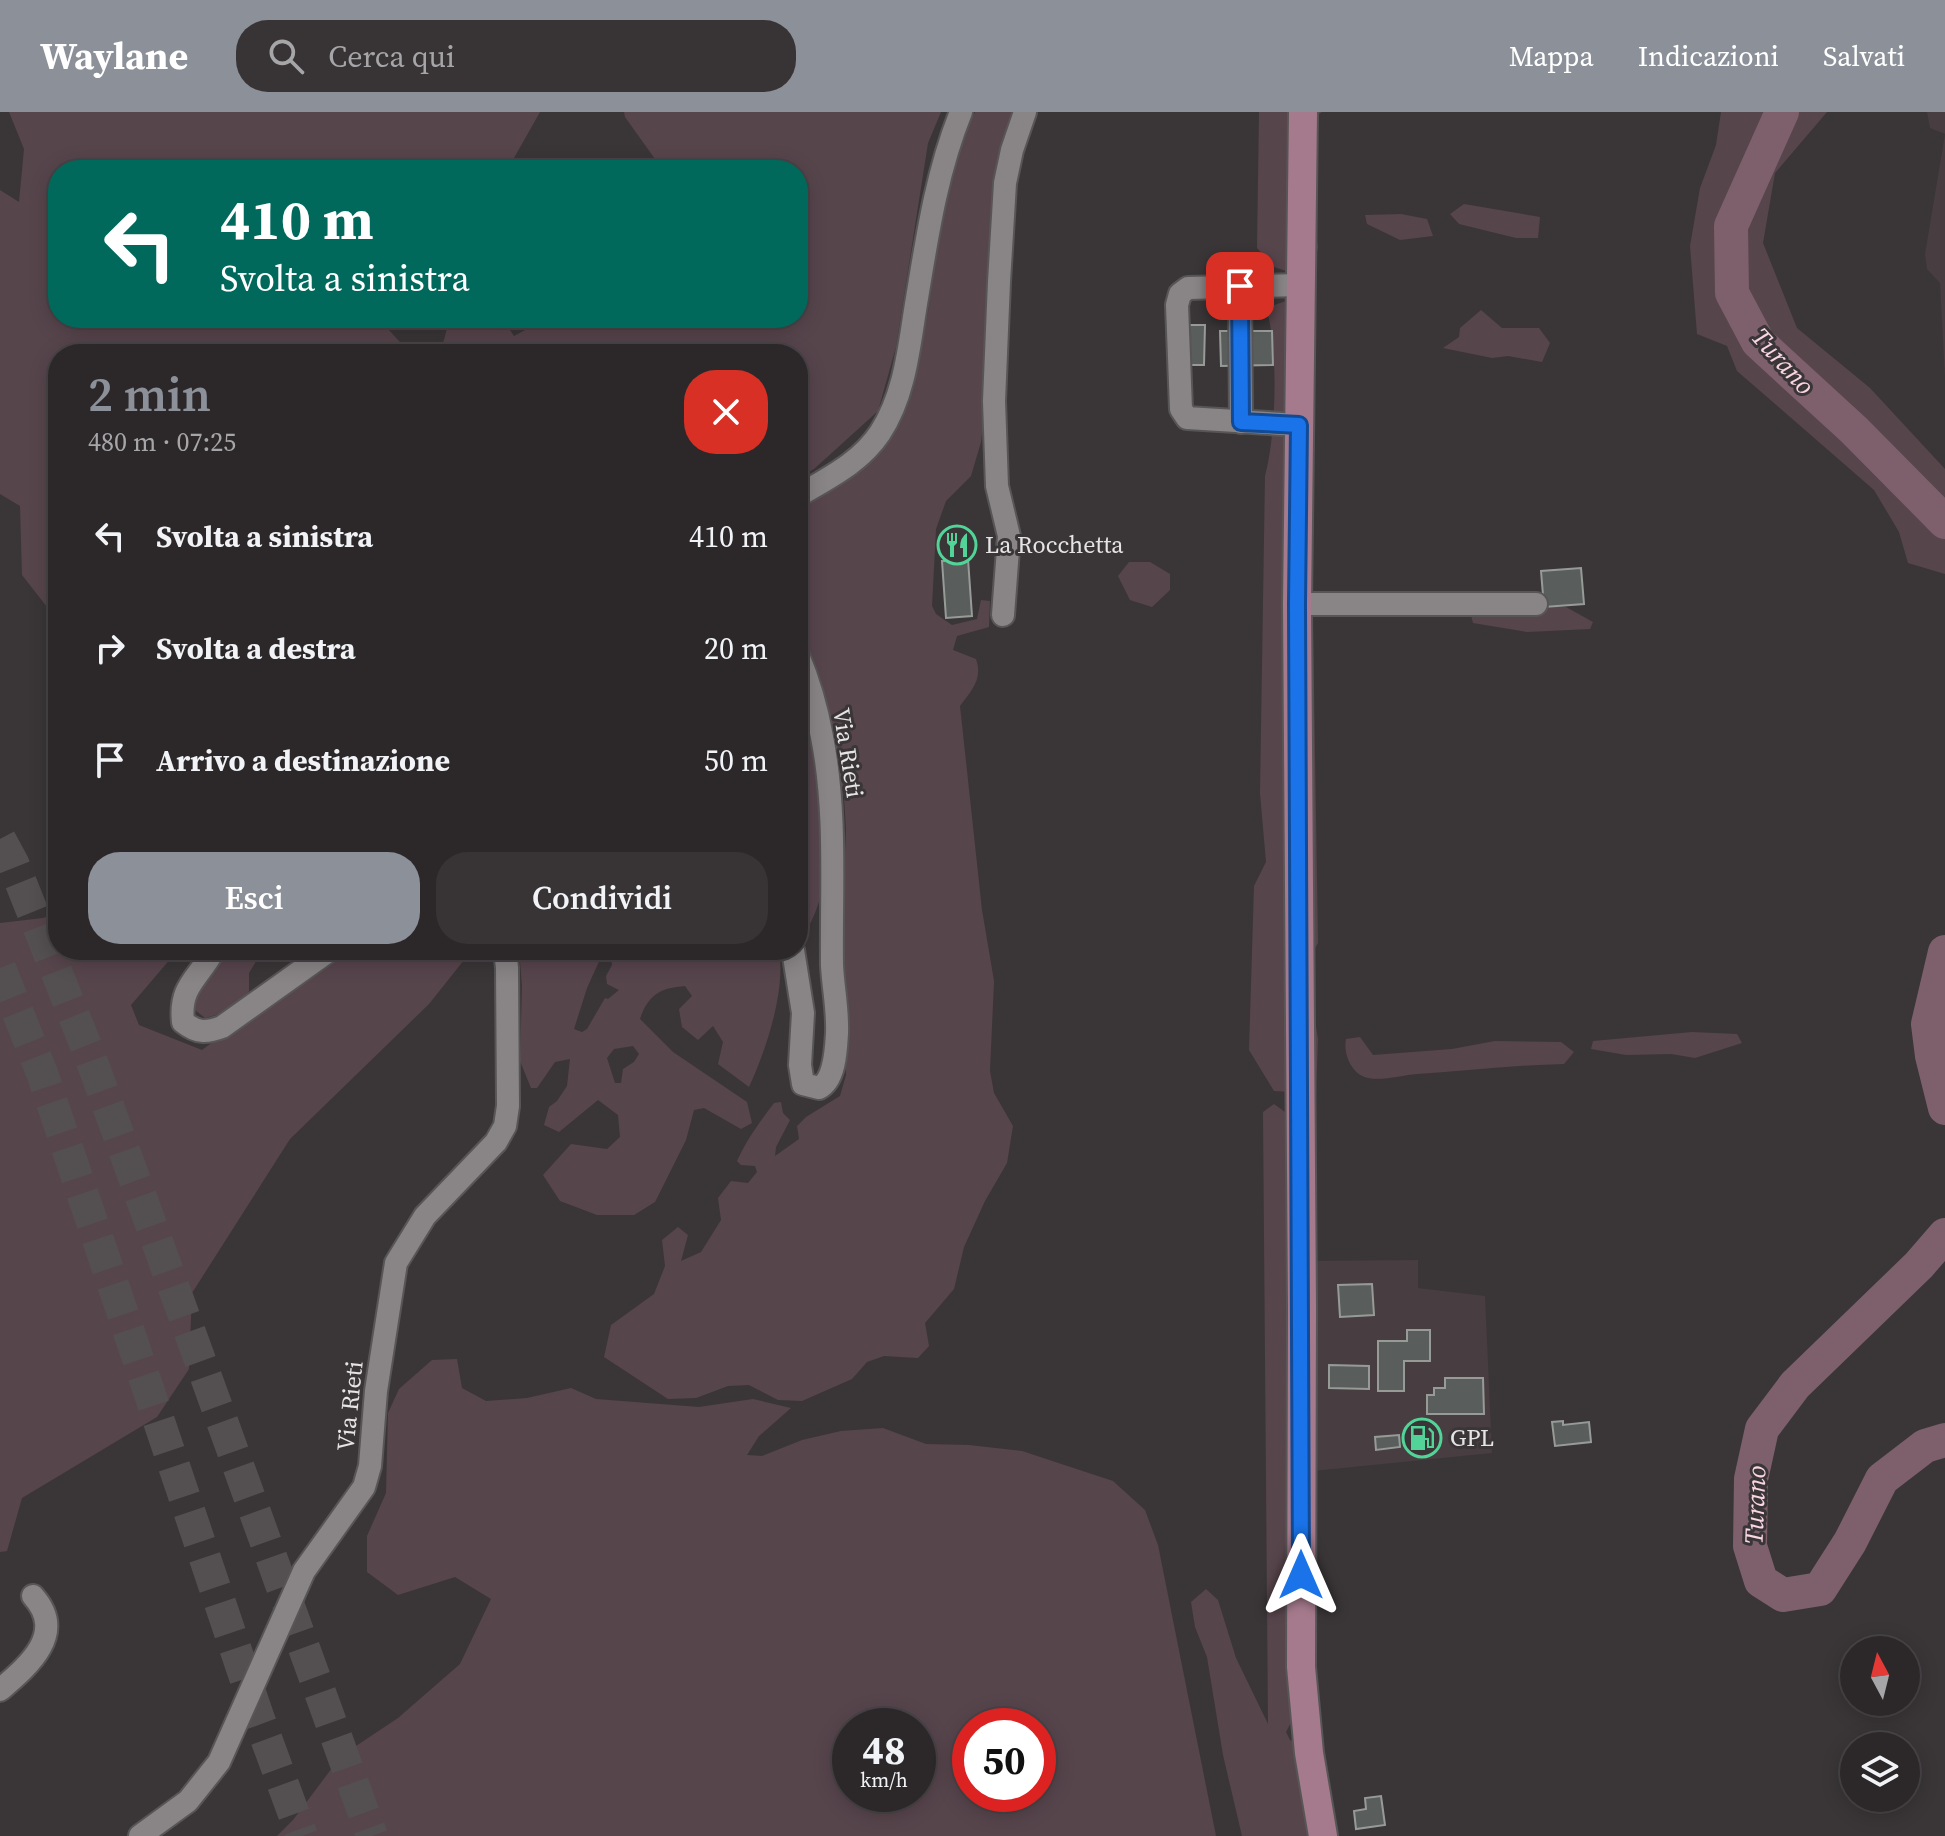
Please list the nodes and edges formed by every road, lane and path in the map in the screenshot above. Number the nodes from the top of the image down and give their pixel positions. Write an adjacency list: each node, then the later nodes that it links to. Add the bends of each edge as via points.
1 (961, 112): 8 (street, via 934,196 905,371 894,407 865,452)
2 (1025, 112): 11 (street, via 1005,183 999,268 997,486 1009,536)
3 (1303, 112): 4 (main road)
4 (1301, 285): 5 (street); 7 (main road)
5 (1240, 286): 6 (street); 6 (street, via 1188,288 1177,305 1181,409 1187,418)
6 (1241, 422): 7 (street)
7 (1299, 425): 9 (main road)
8 (808, 490)
9 (1297, 604): 10 (street); 20 (main road, via 1301,1667)
10 (1536, 604)
11 (1003, 615)
12 (808, 678): 16 (street, Via Rieti, via 823,738 833,825 837,1031 831,1075 819,1088 803,1084 803,1013)
13 (207, 960): 14 (street, via 181,1004 183,1022 208,1032)
14 (316, 960)
15 (506, 960): 19 (street, Via Rieti, via 505,1126 476,1165 425,1216 396,1263 364,1487 304,1571 219,1762 188,1801)
16 (795, 960)
17 (33, 1596): 18 (street, via 43,1606 47,1630 33,1662)
18 (0, 1690)
19 (140, 1836)
20 (1323, 1836)

